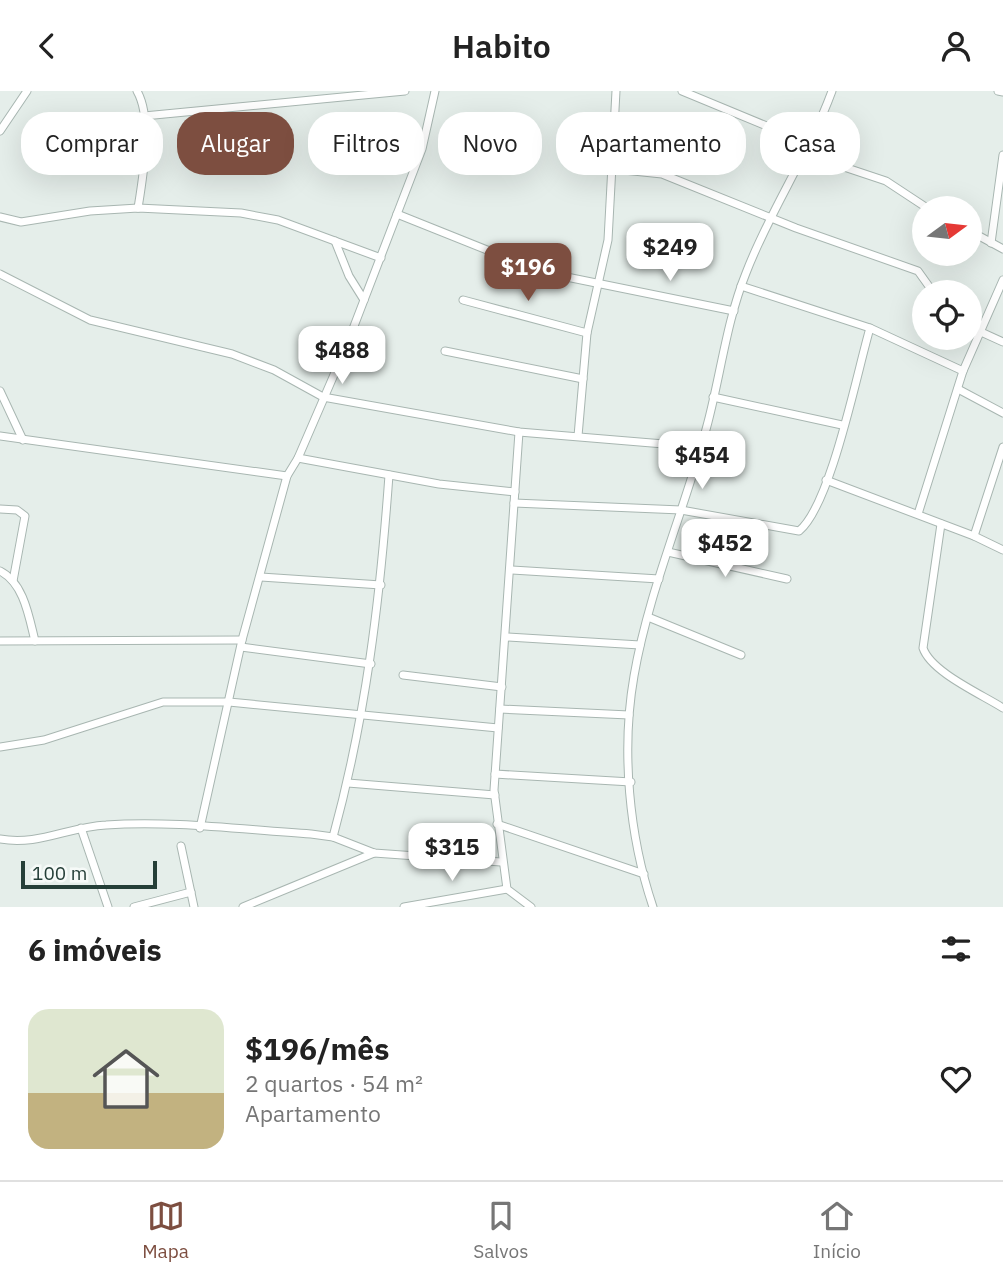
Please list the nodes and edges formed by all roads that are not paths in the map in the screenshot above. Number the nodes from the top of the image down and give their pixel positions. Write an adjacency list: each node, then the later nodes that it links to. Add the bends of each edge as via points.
1 (27, 91): 13 (street)
2 (137, 91): 8 (street)
3 (405, 91): 11 (street)
4 (435, 91): 22 (street, via 422,149)
5 (616, 91): 9 (street)
6 (682, 91): 12 (street)
7 (832, 91): 10 (street)
8 (143, 112)
9 (615, 112)
10 (823, 112)
11 (163, 114)
12 (760, 123)
13 (0, 131)
14 (1003, 155): 27 (street)
15 (860, 172): 20 (street, via 886,181)
16 (142, 175): 21 (street)
17 (613, 175): 33 (street)
18 (664, 175): 24 (street)
19 (792, 175): 24 (street)
20 (912, 199)
21 (138, 208): 23 (street, via 21,222); 26 (street, via 251,214)
22 (397, 214): 29 (street); 33 (street, via 542,272)
23 (0, 217)
24 (768, 218): 31 (street, via 918,271); 34 (street)
25 (982, 238): 27 (street)
26 (335, 241): 29 (street); 35 (street)
27 (991, 243): 28 (street)
28 (1003, 249)
29 (381, 258): 35 (street)
30 (0, 274): 49 (street, via 90,320 242,358)
31 (924, 280)
32 (1003, 280): 38 (street)
33 (600, 283): 37 (street); 40 (street)
34 (741, 286): 37 (street); 39 (street)
35 (364, 300): 49 (street)
36 (463, 300): 40 (street)
37 (734, 311): 50 (street)
38 (982, 323)
39 (870, 328): 45 (street); 52 (street)
40 (587, 333): 46 (street)
41 (982, 333): 42 (street)
42 (1003, 342)
43 (971, 350): 45 (street)
44 (445, 351): 46 (street)
45 (963, 371): 47 (street)
46 (583, 379): 55 (street)
47 (958, 389): 51 (street); 67 (street)
48 (0, 391): 56 (street)
49 (323, 397): 53 (street); 59 (street)
50 (713, 397): 52 (street); 57 (street)
51 (1003, 413)
52 (842, 425): 62 (street)
53 (519, 432): 55 (street); 63 (street)
54 (0, 436): 56 (street)
55 (578, 436): 57 (street)
56 (23, 440): 61 (street)
57 (700, 447): 66 (street)
58 (1003, 447): 69 (street)
59 (298, 458): 60 (street); 61 (street)
60 (388, 475): 63 (street); 78 (street)
61 (287, 476): 74 (street)
62 (826, 480): 66 (street, via 808,524 799,531); 67 (street)
63 (515, 492): 64 (street)
64 (514, 503): 66 (street); 72 (street)
65 (0, 509): 77 (street, via 17,510 25,516)
66 (681, 510): 71 (street)
67 (918, 514): 68 (street)
68 (941, 524): 69 (street); 90 (street, via 923,648 937,667)
69 (974, 536): 70 (street)
70 (1003, 550)
71 (668, 552): 75 (street); 76 (street)
72 (512, 570): 75 (street); 80 (street)
73 (0, 571): 77 (street)
74 (261, 577): 78 (street); 83 (street)
75 (659, 579): 79 (street)
76 (787, 579)
77 (13, 581): 82 (street, via 26,606)
78 (382, 585): 86 (street)
79 (648, 617): 84 (street); 85 (street)
80 (507, 637): 84 (street); 88 (street)
81 (0, 641): 82 (street)
82 (35, 641): 83 (street)
83 (242, 643): 86 (street); 89 (street)
84 (640, 645): 93 (street)
85 (741, 655)
86 (371, 664): 92 (street)
87 (403, 675): 88 (street)
88 (502, 687): 91 (street)
89 (229, 702): 92 (street); 95 (street, via 163,702 44,740); 102 (street)
90 (1003, 708)
91 (500, 709): 93 (street); 94 (street)
92 (362, 715): 94 (street); 98 (street)
93 (629, 715): 97 (street)
94 (498, 728): 96 (street)
95 (0, 747)
96 (495, 774): 97 (street); 99 (street)
97 (631, 782): 108 (street)
98 (348, 783): 99 (street); 103 (street)
99 (495, 795): 100 (street)
100 (497, 824): 107 (street); 108 (street)
101 (81, 828): 102 (street, via 121,824); 104 (street, via 36,842); 112 (street)
102 (200, 828): 103 (street)
103 (333, 837): 106 (street)
104 (0, 839)
105 (181, 846): 110 (street)
106 (374, 853): 107 (street); 111 (street)
107 (501, 862): 109 (street)
108 (644, 874): 117 (street)
109 (507, 890): 115 (street); 116 (street)
110 (191, 892): 113 (street); 114 (street)
111 (248, 906)
112 (108, 907)
113 (134, 907)
114 (194, 907)
115 (404, 907)
116 (531, 907)
117 (653, 907)

